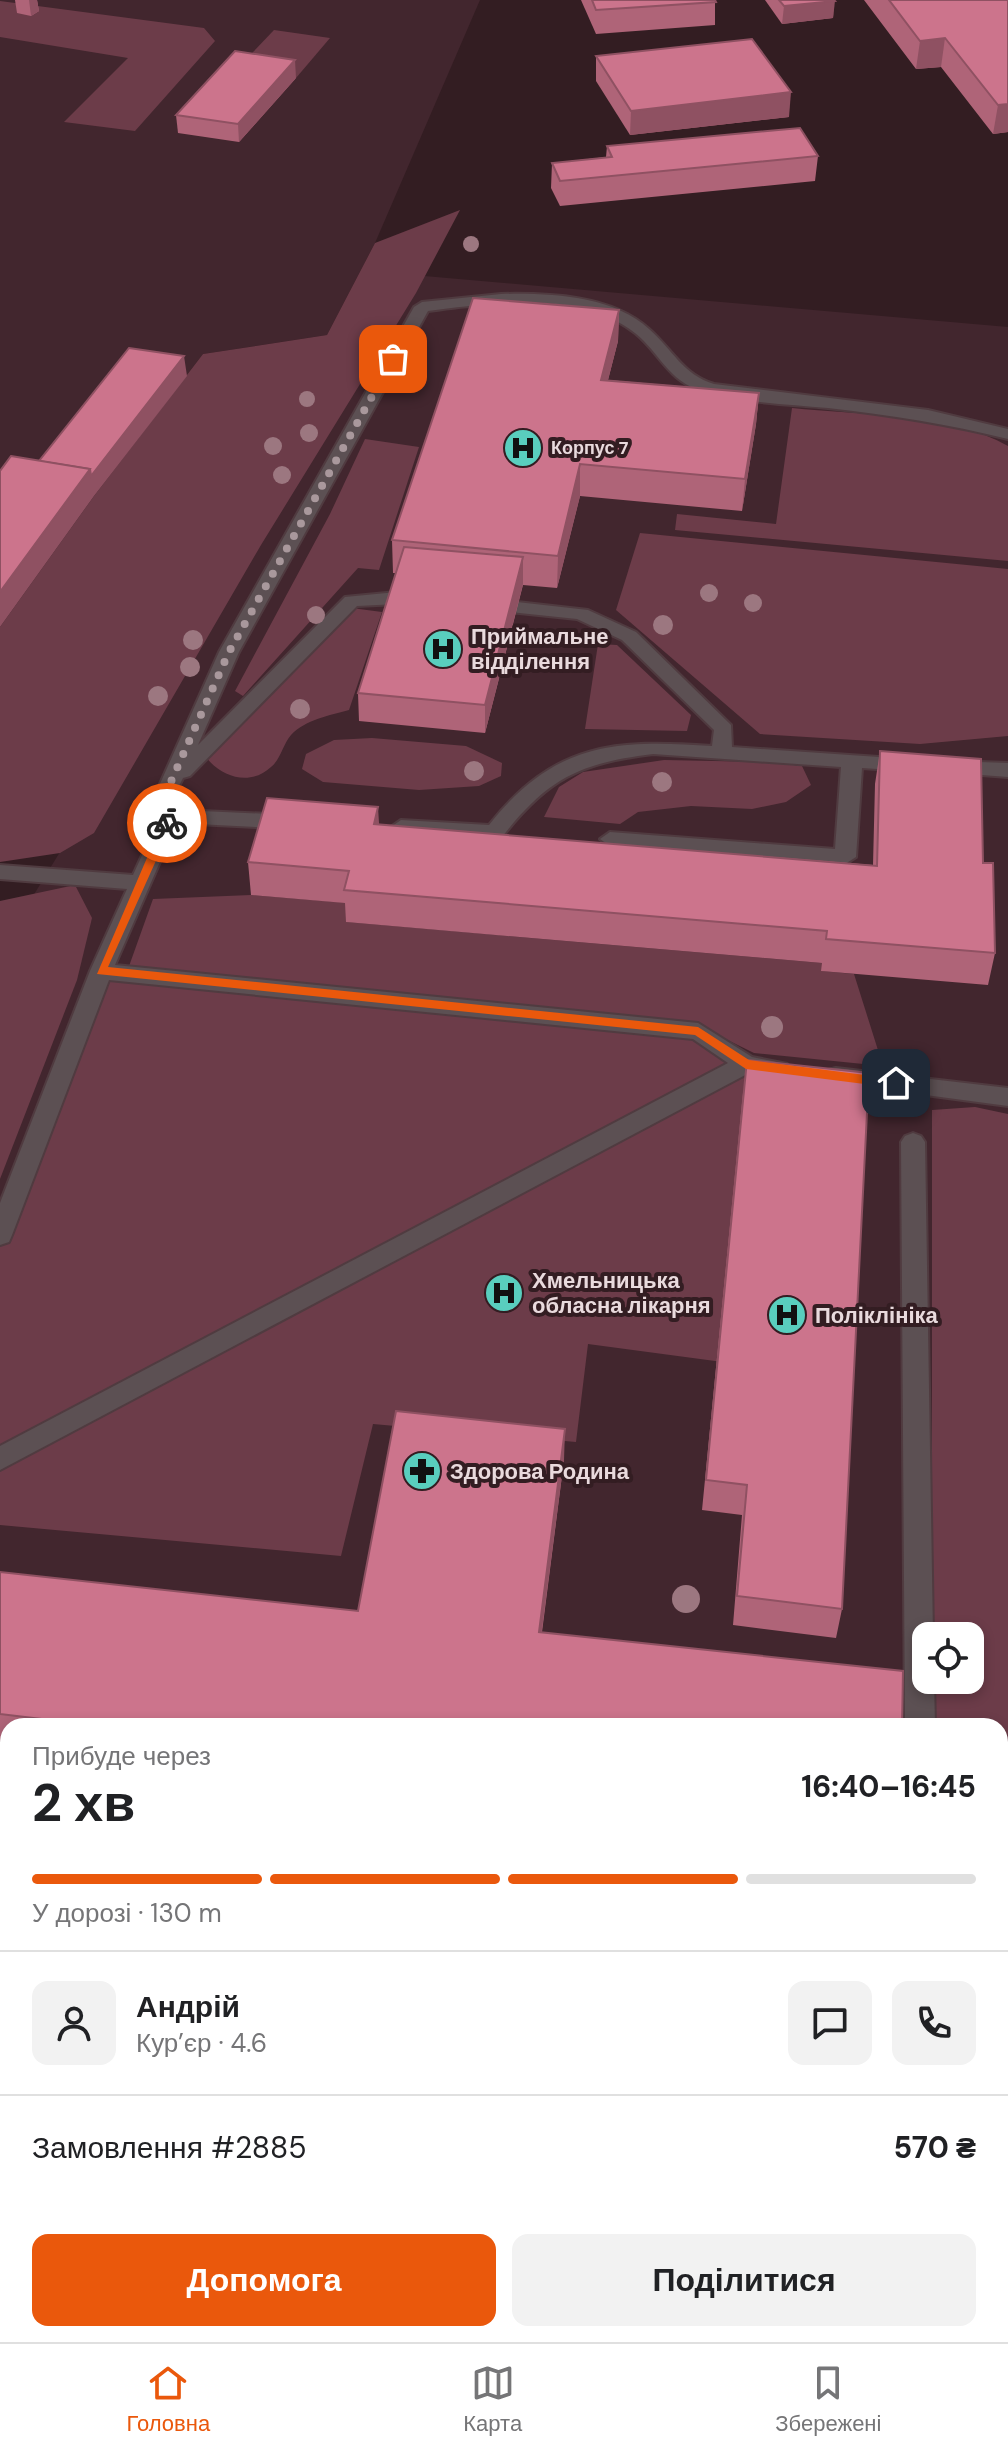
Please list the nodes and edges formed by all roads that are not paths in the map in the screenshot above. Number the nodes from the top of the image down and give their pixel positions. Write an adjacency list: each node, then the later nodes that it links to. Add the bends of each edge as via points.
1 (1008, 434): 7 (lane, via 964,420 696,384 673,370 632,323 570,303 518,298 422,307 229,652)
2 (397, 598): 7 (lane, via 352,601)
3 (517, 608): 4 (lane, via 581,614 629,636 724,729)
4 (721, 752): 5 (lane); 10 (lane, via 653,748 559,767 522,794 495,832)
5 (852, 762): 6 (lane); 11 (lane, via 845,857)
6 (1008, 770)
7 (169, 786): 8 (lane)
8 (170, 816): 9 (lane); 13 (lane)
9 (310, 823)
10 (387, 827)
11 (610, 839)
12 (0, 872): 13 (lane)
13 (142, 883): 14 (lane)
14 (101, 971): 15 (lane, via 698,1031); 18 (lane)
15 (746, 1064): 16 (lane); 19 (lane)
16 (1008, 1097)
17 (913, 1142): 20 (lane)
18 (0, 1235)
19 (0, 1459)
20 (920, 1718)

